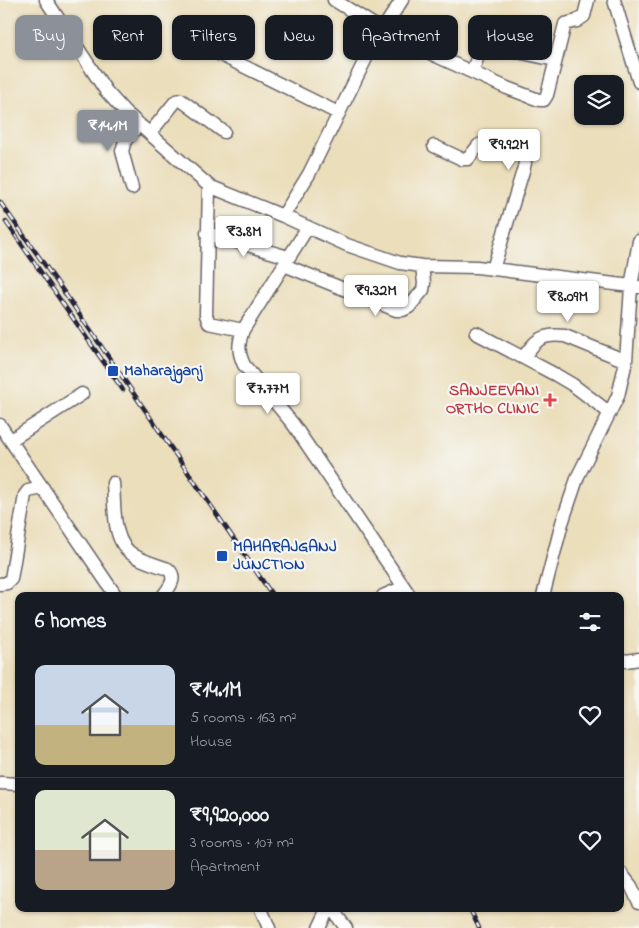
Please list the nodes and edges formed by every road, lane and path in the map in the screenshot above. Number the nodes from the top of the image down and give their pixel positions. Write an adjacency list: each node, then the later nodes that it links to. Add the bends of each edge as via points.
1 (46, 0): 15 (street, via 106,91)
2 (334, 0): 6 (street)
3 (402, 0): 7 (street)
4 (588, 0): 11 (street, via 581,19 565,24)
5 (614, 0): 13 (street)
6 (358, 15)
7 (392, 15)
8 (231, 60): 14 (street)
9 (366, 60): 14 (street)
10 (446, 60): 12 (street)
11 (555, 60): 12 (street, via 486,45 480,51); 12 (street, via 544,100 531,98)
12 (472, 72)
13 (639, 78)
14 (338, 113): 21 (street, via 309,174)
15 (139, 124): 17 (street); 20 (street, via 125,141 122,151)
16 (224, 132): 17 (street, via 181,100)
17 (150, 133): 19 (street)
18 (434, 146): 27 (street, via 462,159 468,159 480,144 524,157 523,171)
19 (209, 186): 21 (street); 23 (street)
20 (132, 188)
21 (283, 216): 22 (street)
22 (308, 227): 25 (street); 26 (street, via 360,250 400,263)
23 (207, 233): 25 (street); 29 (street, via 206,315 209,323)
24 (639, 241): 28 (street)
25 (286, 261): 26 (street, via 396,310 408,307 423,290); 29 (street)
26 (422, 266): 27 (street)
27 (493, 269): 28 (street)
28 (635, 287): 32 (street)
29 (243, 330): 42 (street, via 239,354 244,365 293,424)
30 (476, 333): 31 (street)
31 (523, 358): 32 (street, via 534,342 554,334); 34 (street, via 573,386)
32 (626, 361): 34 (street, via 618,396)
33 (82, 394): 36 (street)
34 (610, 413): 43 (street, via 568,502)
35 (0, 425): 36 (street)
36 (11, 440): 38 (street)
37 (113, 483): 41 (street, via 117,525 123,544 133,555 171,572 172,582)
38 (43, 488): 39 (street, via 28,491 25,495 11,579); 40 (street)
39 (0, 584)
40 (113, 592)
41 (166, 592)
42 (407, 592)
43 (544, 592)
44 (639, 659): 45 (street)
45 (624, 660)
46 (0, 783): 47 (street)
47 (15, 784)
48 (624, 877): 49 (street)
49 (639, 902)
50 (262, 912): 53 (street)
51 (327, 912): 54 (street)
52 (334, 912): 55 (street)
53 (268, 928)
54 (319, 928)
55 (346, 928)

